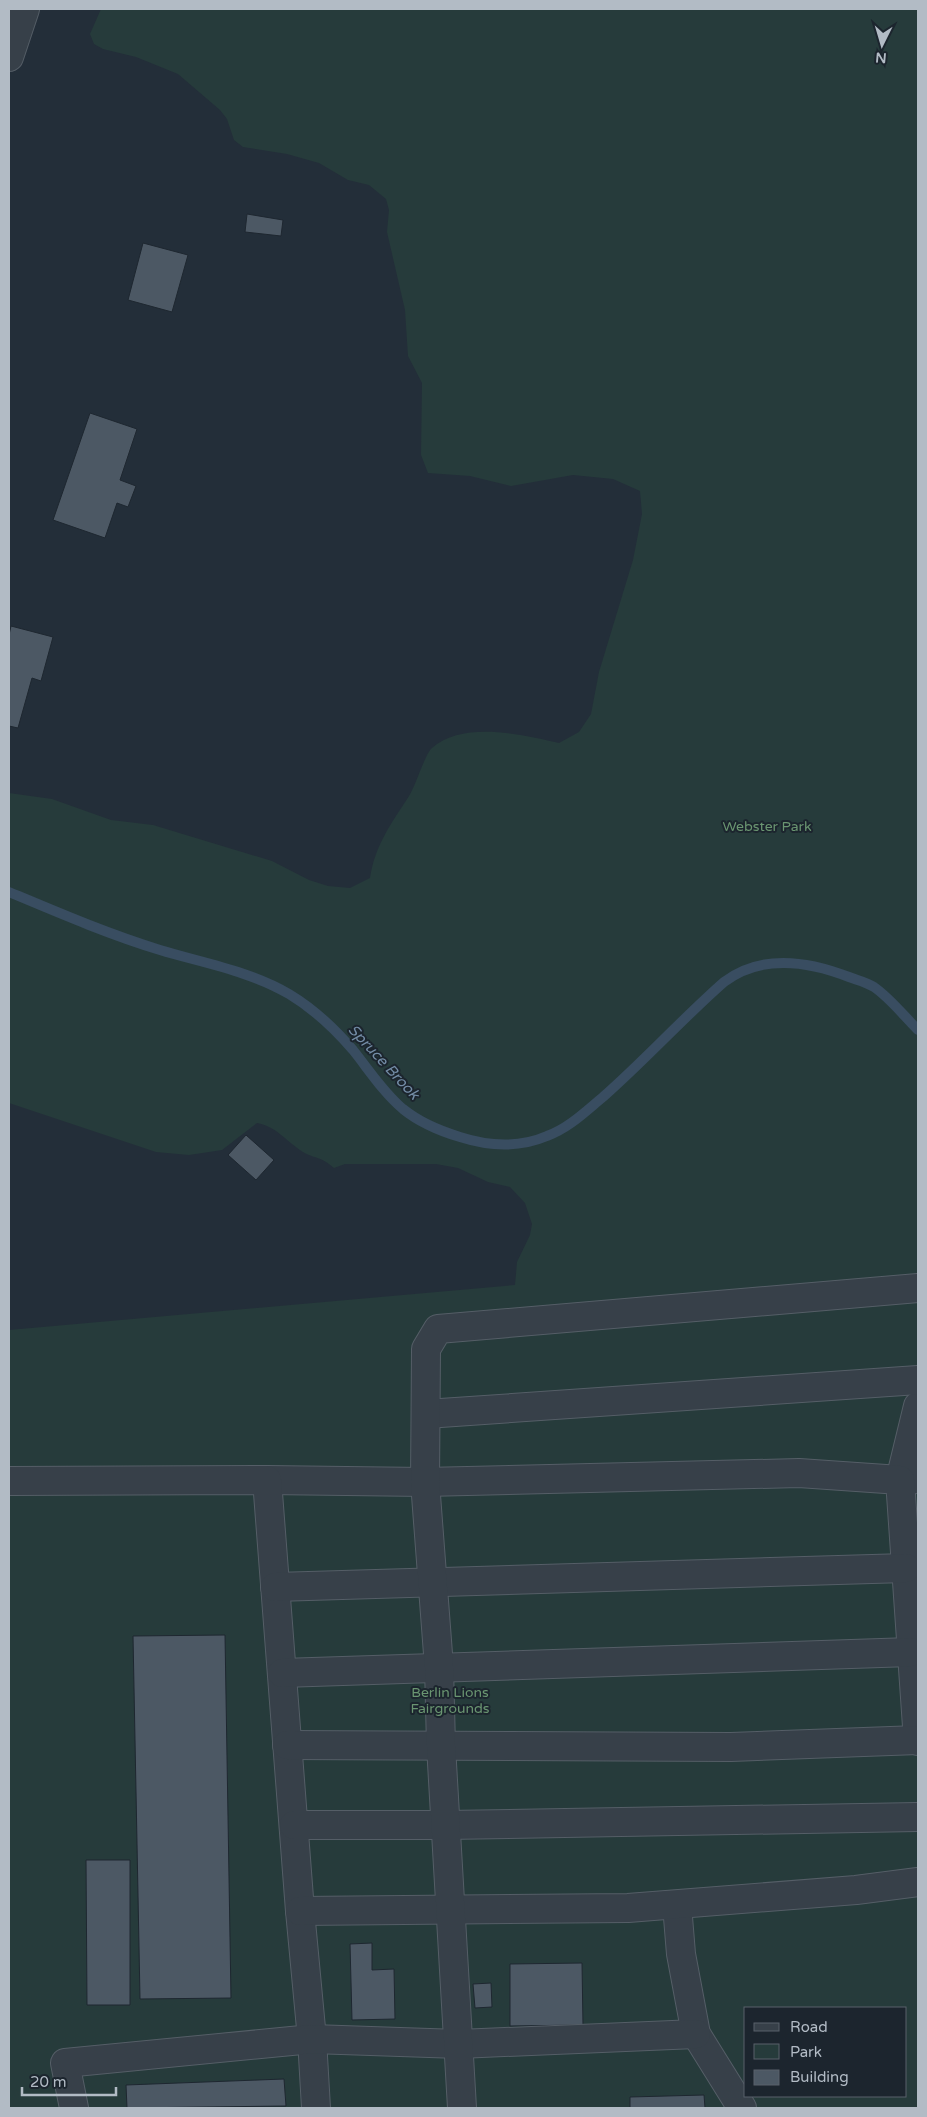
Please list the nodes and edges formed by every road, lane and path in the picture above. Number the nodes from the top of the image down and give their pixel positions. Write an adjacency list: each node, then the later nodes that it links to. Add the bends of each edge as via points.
1 (25, 9): 2 (street)
2 (9, 57)
3 (918, 1288): 6 (street, via 438,1329 426,1349)
4 (918, 1380): 6 (street)
5 (918, 1406): 8 (street)
6 (426, 1414): 10 (street)
7 (267, 1480): 9 (street); 10 (street); 13 (street)
8 (909, 1480): 10 (street, via 799,1473); 11 (street)
9 (9, 1481)
10 (425, 1482): 12 (street)
11 (906, 1568): 12 (street); 14 (street)
12 (433, 1582): 13 (street); 15 (street)
13 (275, 1587): 16 (street)
14 (911, 1652): 15 (street); 17 (street)
15 (439, 1667): 16 (street); 19 (street)
16 (282, 1673): 18 (street)
17 (918, 1741): 19 (street, via 731,1747)
18 (287, 1744): 19 (street); 21 (street)
19 (441, 1746): 22 (street)
20 (918, 1817): 22 (street)
21 (294, 1825): 22 (street); 25 (street)
22 (446, 1825): 26 (street)
23 (918, 1882): 24 (street)
24 (677, 1905): 26 (street); 27 (street, via 680,1954)
25 (300, 1911): 26 (street); 28 (street)
26 (451, 1911): 29 (street)
27 (696, 2034): 29 (street); 33 (street)
28 (312, 2038): 29 (street); 30 (street, via 65,2063); 31 (street)
29 (459, 2044): 32 (street)
30 (74, 2108)
31 (316, 2108)
32 (462, 2108)
33 (742, 2108)

